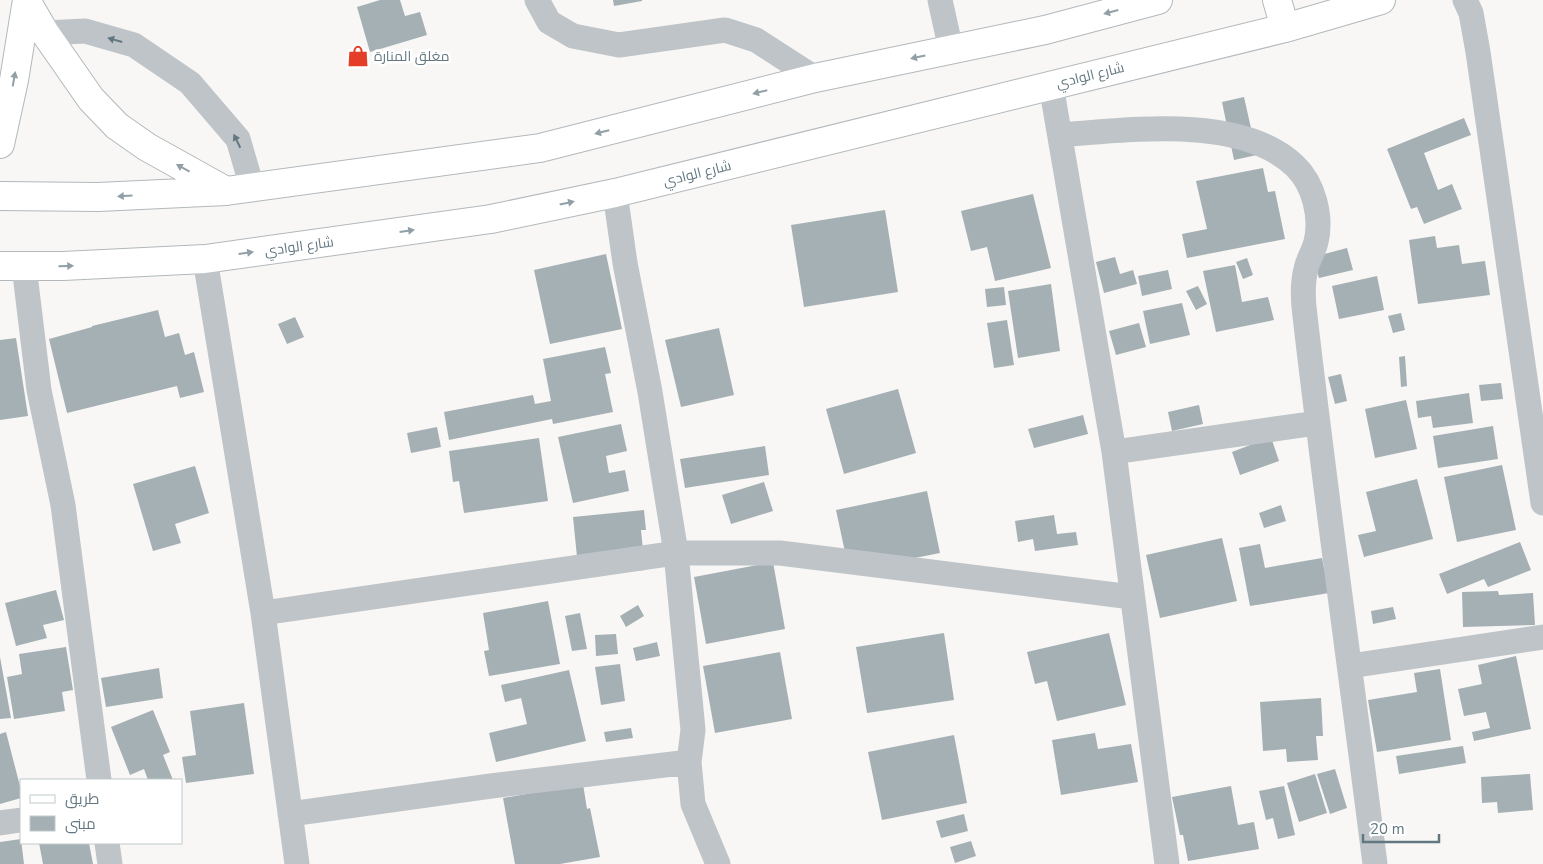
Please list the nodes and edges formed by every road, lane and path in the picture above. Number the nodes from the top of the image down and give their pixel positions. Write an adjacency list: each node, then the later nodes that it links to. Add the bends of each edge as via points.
1 (537, 0): 11 (street, via 549,22 573,36 619,45 725,30 756,40)
2 (940, 0): 10 (street)
3 (1158, 0): 10 (main road, one-way to 10, via 1045,30)
4 (1277, 0): 8 (main road)
5 (1381, 0): 8 (main road, شارع الوادي)
6 (1465, 0): 22 (street, via 1471,13 1478,52)
7 (27, 1): 9 (main road); 14 (main road, one-way to 7)
8 (1286, 28): 12 (main road, شارع الوادي)
9 (45, 33): 15 (main road, one-way to 9, via 147,148 117,126 91,99); 15 (street, one-way to 9, via 238,139 190,83 134,45 85,31)
10 (951, 50): 11 (main road, one-way to 11)
11 (815, 78): 15 (main road, one-way to 15, via 540,148)
12 (1051, 85): 13 (street); 16 (main road, شارع الوادي)
13 (1060, 135): 20 (street, via 1150,128 1219,132 1275,149 1297,167 1316,205 1319,227 1306,268 1303,301); 21 (street)
14 (0, 144)
15 (239, 189): 17 (main road, one-way to 17, via 98,198)
16 (615, 193): 18 (main road, شارع الوادي, one-way to 16, via 491,219); 23 (street)
17 (0, 196)
18 (205, 259): 19 (main road, شارع الوادي, one-way to 18); 25 (street)
19 (12, 266): 29 (street, via 67,536)
20 (1317, 423): 21 (street); 27 (street)
21 (1114, 452): 24 (street)
22 (1543, 503)
23 (676, 553): 24 (street, via 780,552); 25 (street); 28 (street, via 693,730)
24 (1132, 597): 37 (street)
25 (264, 613): 30 (street)
26 (1543, 638): 27 (street)
27 (1350, 666): 38 (street)
28 (689, 762): 30 (street); 36 (street, via 694,804)
29 (99, 779)
30 (290, 814): 35 (street)
31 (20, 820): 32 (street)
32 (0, 823)
33 (107, 844): 34 (street)
34 (110, 864)
35 (297, 864)
36 (718, 864)
37 (1167, 864)
38 (1375, 864)

